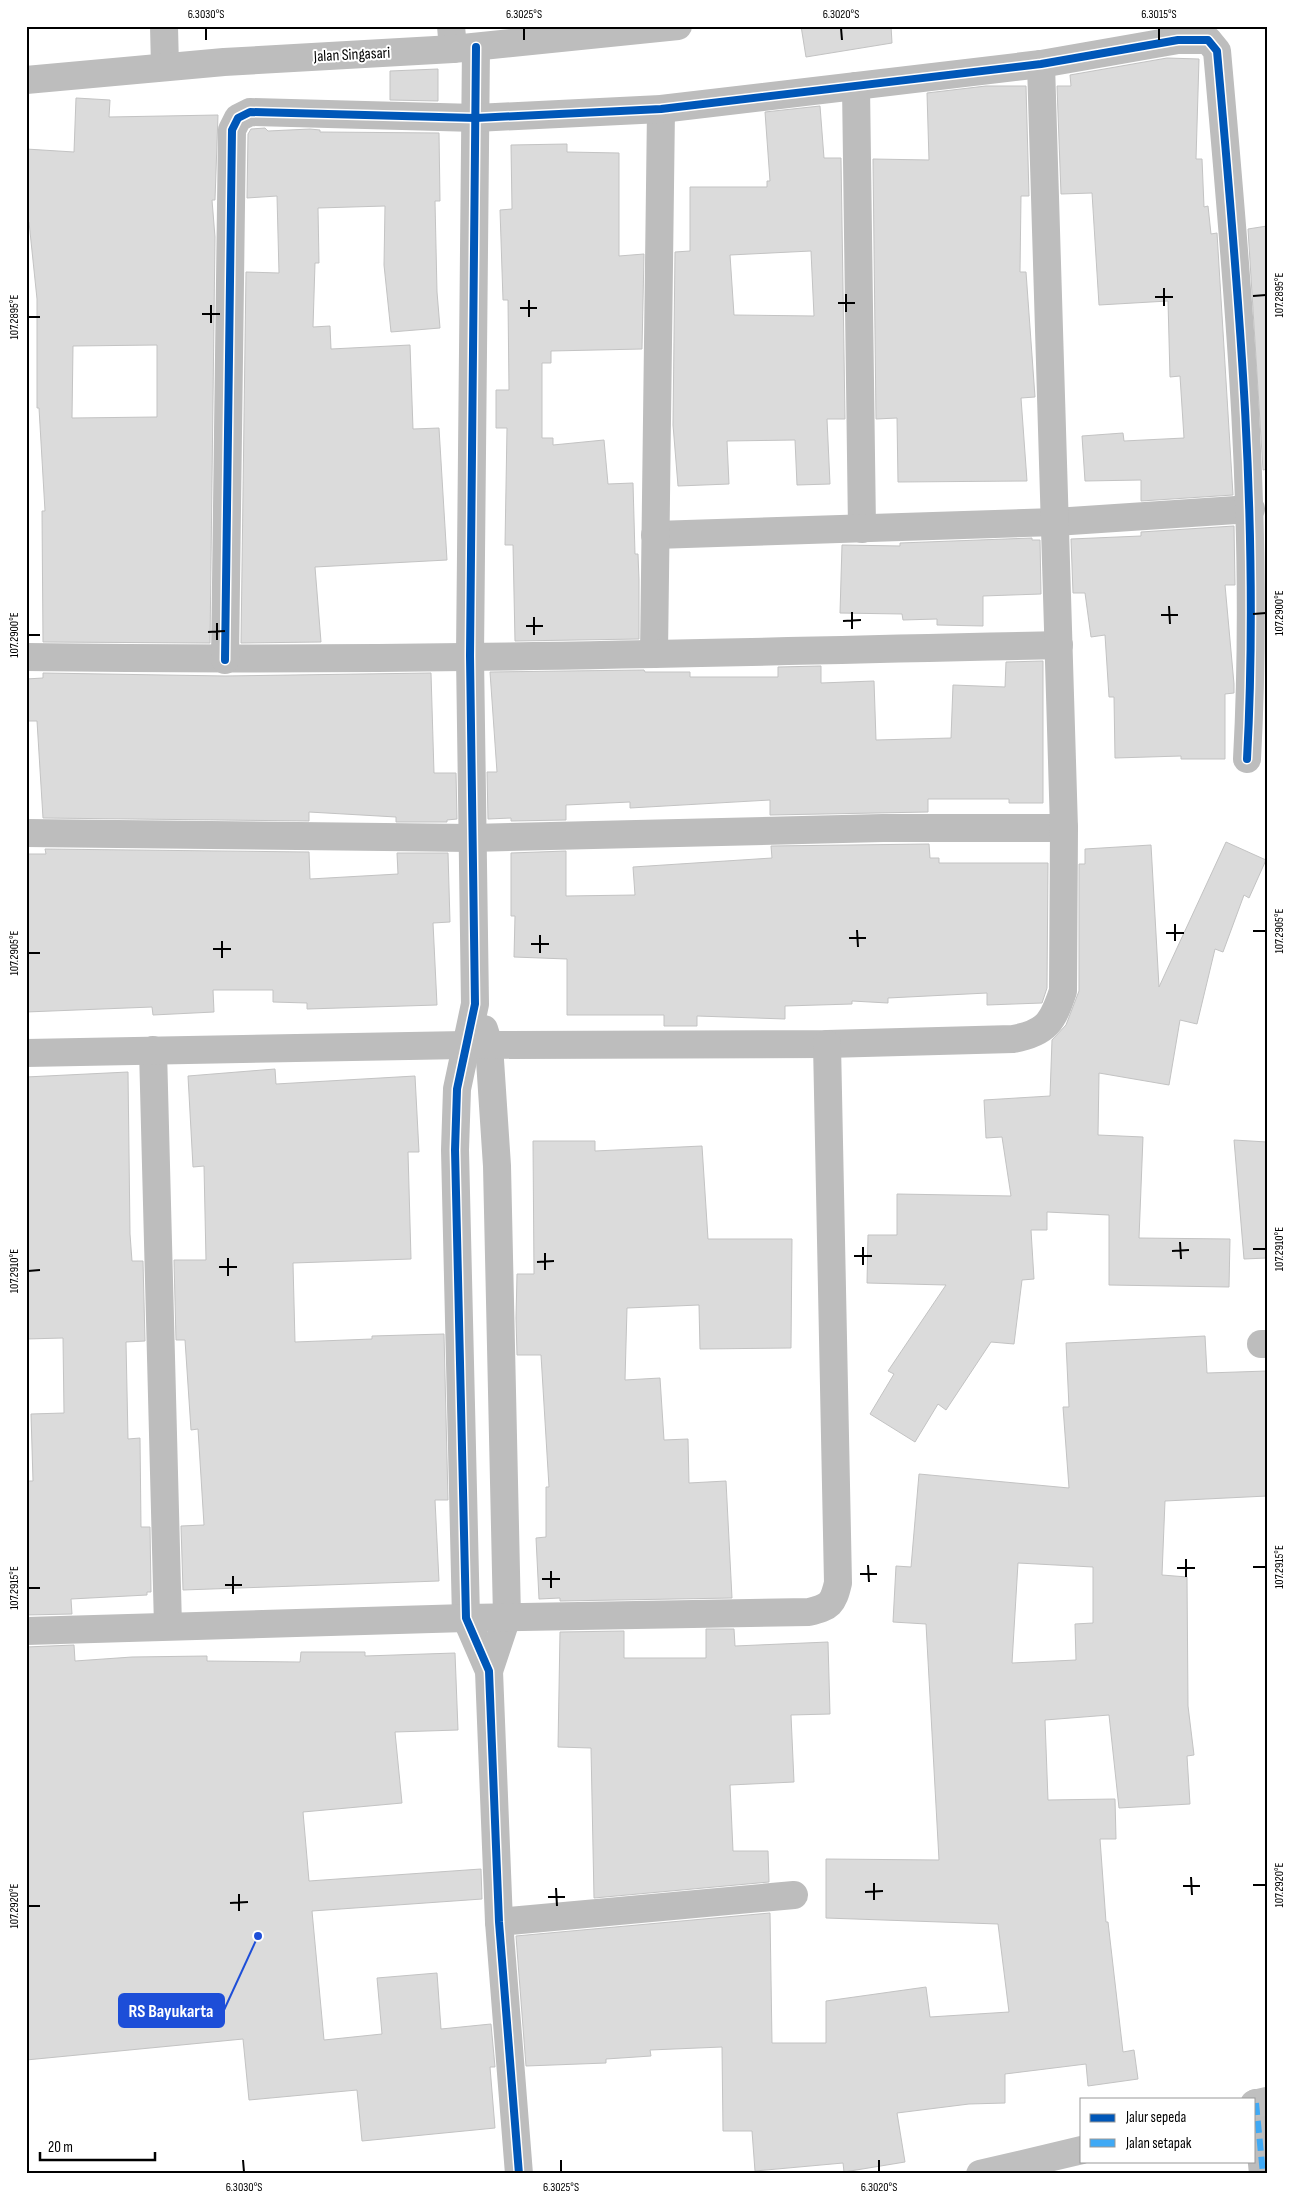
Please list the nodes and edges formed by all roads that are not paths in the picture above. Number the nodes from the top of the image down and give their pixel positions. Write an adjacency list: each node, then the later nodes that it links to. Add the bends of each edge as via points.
1 (164, 26): 5 (street)
2 (678, 26): 3 (street, Jalan Singasari)
3 (460, 41): 5 (street, Jalan Singasari); 9 (street)
4 (1041, 64): 7 (street); 10 (street, via 1178,40 1208,40 1217,51 1239,302); 11 (street)
5 (165, 67): 6 (street, Jalan Singasari)
6 (26, 80)
7 (856, 86): 8 (street); 12 (street)
8 (661, 109): 9 (street); 13 (street)
9 (476, 118): 16 (street); 18 (street, via 250,112 238,118 232,130)
10 (1251, 509): 11 (street); 19 (street)
11 (1055, 522): 12 (street); 14 (street)
12 (862, 529): 13 (street)
13 (655, 535): 15 (street)
14 (1059, 645): 15 (street); 20 (street)
15 (654, 654): 16 (street)
16 (470, 656): 18 (street); 22 (street)
17 (26, 657): 18 (street)
18 (225, 660)
19 (1247, 758)
20 (1064, 828): 22 (street); 23 (street, via 1063,991 1056,1012 1046,1026 1032,1036 1014,1039)
21 (26, 833): 22 (street)
22 (471, 838): 24 (street)
23 (827, 1044): 24 (street); 27 (street, via 838,1583 834,1599 826,1608 809,1612)
24 (477, 1045): 25 (street); 27 (street, via 497,1176); 28 (street, via 457,1089 455,1182)
25 (154, 1050): 26 (street); 29 (street)
26 (26, 1053)
27 (507, 1617): 28 (street); 31 (street)
28 (466, 1618): 29 (street); 31 (street)
29 (168, 1626): 30 (street)
30 (26, 1631)
31 (489, 1671): 33 (street)
32 (794, 1895): 33 (street)
33 (499, 1922): 36 (street)
34 (1259, 2103): 38 (street)
35 (1080, 2150): 37 (main road)
36 (519, 2174)
37 (980, 2174)
38 (1263, 2174)

